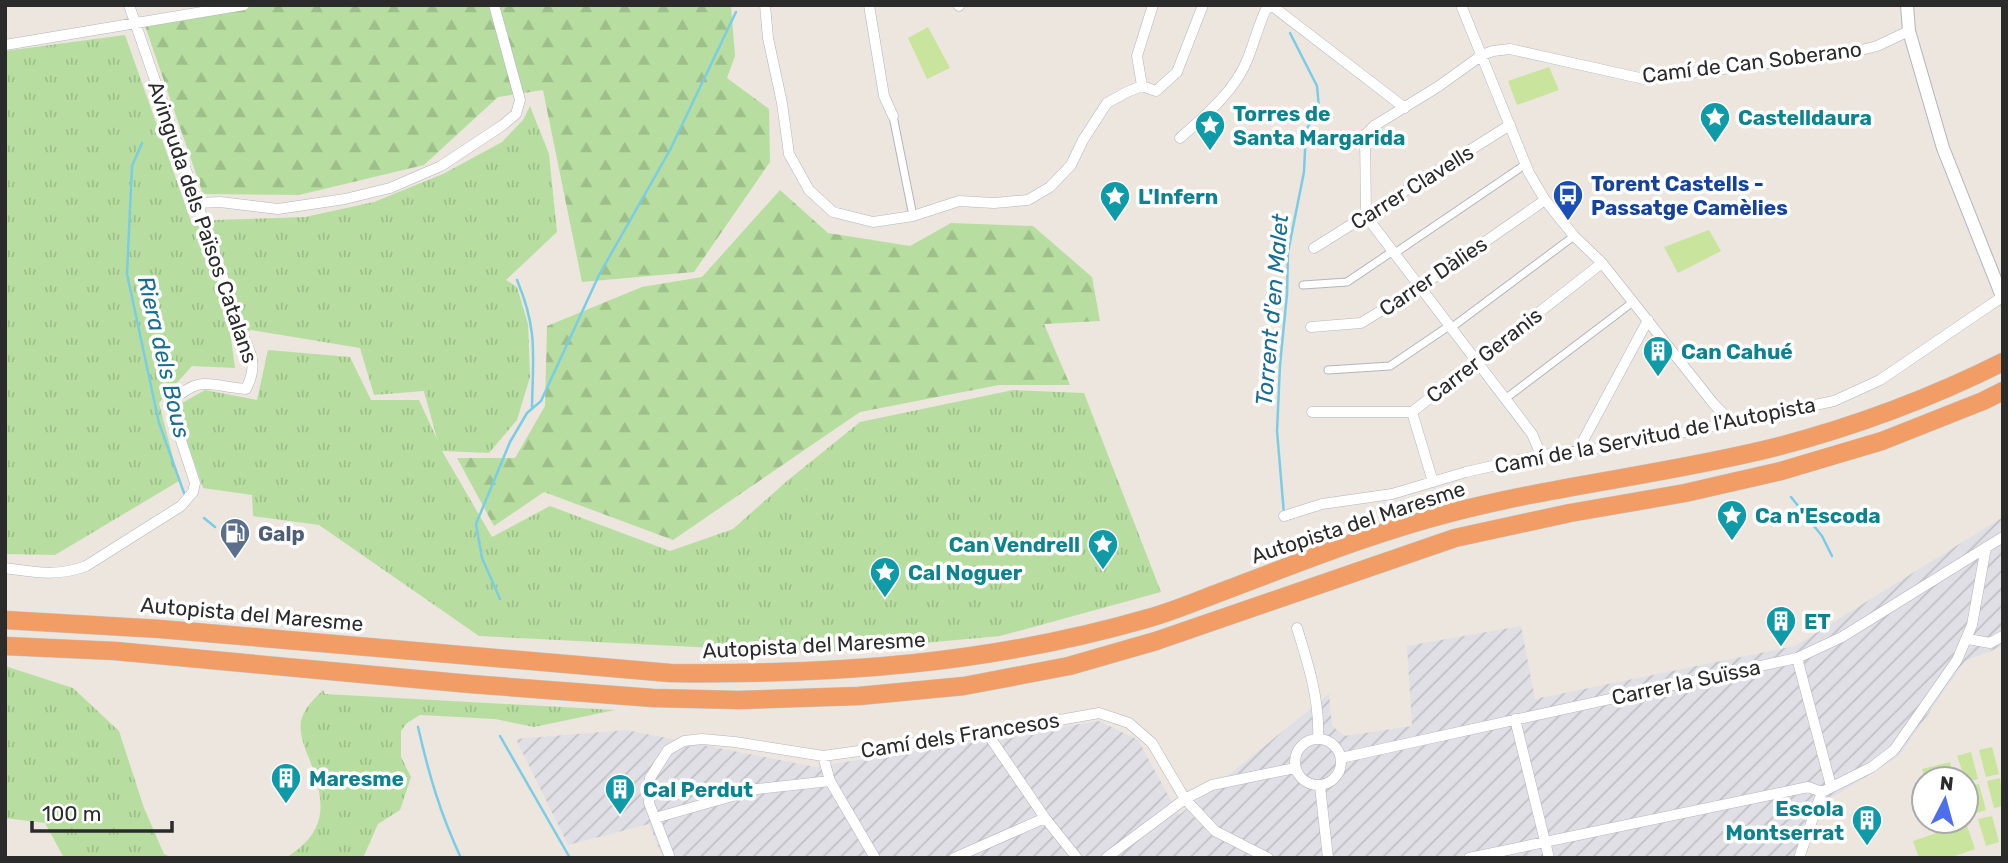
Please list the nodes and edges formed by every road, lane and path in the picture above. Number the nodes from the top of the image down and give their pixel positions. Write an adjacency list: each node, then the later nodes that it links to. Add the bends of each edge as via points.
1 (129, 5): 11 (street, Avinguda dels Països Catalans)
2 (244, 5): 11 (street)
3 (494, 5): 22 (street, via 520,100 516,114 503,125 441,166 390,188 278,209)
4 (765, 5): 23 (street, via 789,154 809,190 833,212 873,222)
5 (869, 5): 17 (street, via 884,96)
6 (1153, 5): 15 (street, via 1138,56)
7 (1203, 5): 15 (street, via 1177,72 1156,91)
8 (1461, 5): 14 (street)
9 (1907, 5): 12 (street)
10 (1276, 7): 16 (street); 19 (street, via 1257,28 1238,78)
11 (136, 25): 13 (street); 22 (street, Avinguda dels Països Catalans)
12 (1909, 31): 14 (street, Camí de Can Soberano, via 1850,52 1644,79 1510,49); 31 (street, via 1943,148)
13 (5, 45)
14 (1482, 55): 16 (street, Camí de Can Soberano); 18 (street)
15 (1142, 86): 23 (street, via 1107,103 1071,165 1050,187 1028,200 959,201)
16 (1405, 108): 24 (street, Camí de Can Soberano, via 1365,135)
17 (893, 116): 23 (street)
18 (1510, 125): 20 (street); 24 (street, Carrer Clavells)
19 (1180, 138)
20 (1526, 164): 21 (street); 27 (street)
21 (1545, 200): 25 (street); 30 (street, Carrer Dàlies)
22 (198, 204): 50 (street, Avinguda dels Països Catalans, via 251,353 254,374 246,389 200,383 186,388 172,402 195,483 193,492 181,506 86,566 47,573)
23 (913, 216)
24 (1366, 216): 26 (street, Carrer Clavells); 27 (street)
25 (1574, 236): 28 (street); 35 (street)
26 (1314, 248)
27 (1395, 253): 29 (street, via 1347,282); 30 (street)
28 (1602, 263): 32 (street); 36 (street, Carrer Geranis)
29 (1303, 285)
30 (1420, 287): 34 (street, Carrer Dàlies, via 1361,323); 35 (street)
31 (2002, 298): 43 (street, Camí de la Servitud de l'Autopista, via 1880,380 1834,401)
32 (1633, 302): 33 (street); 40 (street)
33 (1648, 320): 43 (street); 44 (street)
34 (1311, 327)
35 (1451, 328): 36 (street); 38 (street, via 1390,366)
36 (1476, 360): 40 (street); 42 (street, Carrer Geranis)
37 (2003, 362): 51 (highway, Autopista del Maresme, via 1877,416 1776,447 1449,513 1152,617 1043,645 955,660 854,670 670,673 160,628)
38 (1328, 370)
39 (2003, 391): 55 (highway, via 1882,441 1781,471 1455,538 1157,641 1069,666 964,686 859,696 653,698 115,651)
40 (1506, 399): 45 (street)
41 (1312, 412): 42 (street, Carrer Geranis)
42 (1412, 412): 46 (street)
43 (1732, 422): 44 (street, Camí de la Servitud de l'Autopista)
44 (1578, 450): 45 (street, Camí de la Servitud de l'Autopista)
45 (1541, 455): 46 (street, Camí de la Servitud de l'Autopista)
46 (1433, 482): 47 (street, Camí de la Servitud de l'Autopista, via 1392,494 1322,503)
47 (1284, 516)
48 (2003, 537): 49 (street, Carrer la Suïssa)
49 (1986, 547): 54 (street); 56 (street, Carrer la Suïssa, via 1842,637)
50 (5, 568)
51 (5, 620)
52 (1297, 628): 59 (street, via 1307,655)
53 (2003, 636): 54 (street, via 1990,643)
54 (1968, 639): 65 (street, via 1894,750 1872,767)
55 (5, 646)
56 (1797, 658): 57 (street, Carrer la Suïssa); 65 (street)
57 (1515, 719): 61 (street, Carrer la Suïssa); 69 (street)
58 (986, 733): 60 (street, Camí dels Francesos); 66 (street, Camí dels Francesos, via 1099,713 1129,723 1152,743); 68 (street)
59 (1318, 739): 61 (street, via 1333,744); 62 (street, via 1299,748)
60 (823, 756): 63 (street); 67 (street, Camí dels Francesos, via 735,742 684,741 668,750 650,778 649,803)
61 (1341, 758): 64 (street, via 1334,779)
62 (1295, 768): 64 (street, via 1304,781); 66 (street, via 1212,785)
63 (830, 780): 67 (street, via 757,789); 72 (street)
64 (1320, 786): 76 (street)
65 (1827, 789): 69 (street, via 1801,788); 79 (street)
66 (1185, 799): 70 (street, Camí dels Francesos, via 1216,831); 75 (street)
67 (655, 818): 71 (street, Camí dels Francesos)
68 (1045, 818): 73 (street); 74 (street)
69 (1545, 841): 77 (street); 78 (street)
70 (1264, 857)
71 (670, 858)
72 (875, 858)
73 (954, 858)
74 (1077, 858)
75 (1106, 858)
76 (1328, 858)
77 (1469, 858)
78 (1549, 858)
79 (1799, 858)

